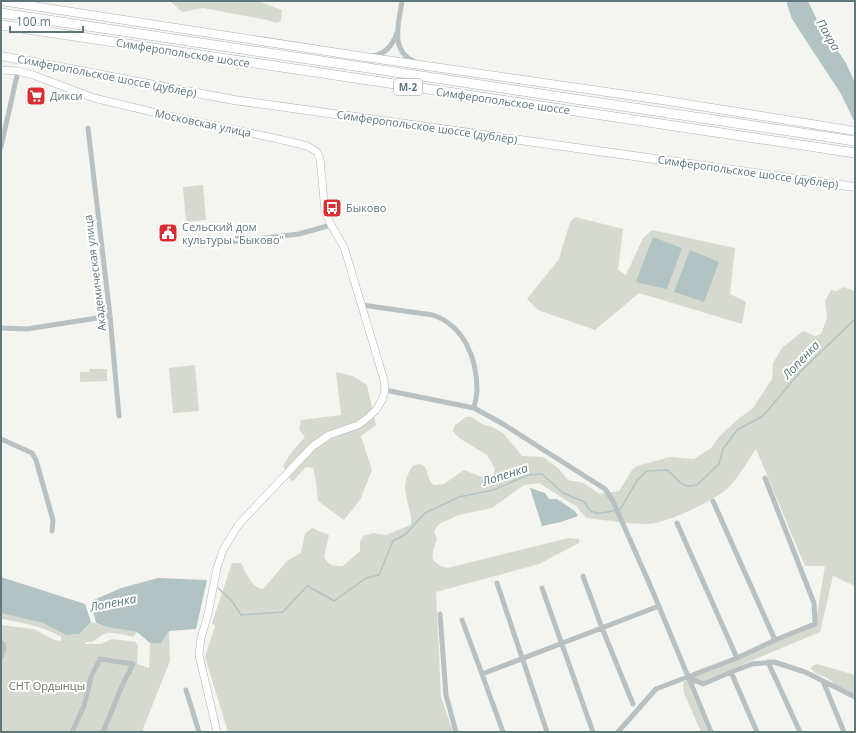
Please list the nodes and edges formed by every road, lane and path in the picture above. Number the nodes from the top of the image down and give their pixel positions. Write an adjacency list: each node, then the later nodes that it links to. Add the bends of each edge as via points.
1 (1, 1): 7 (main road)
2 (402, 1): 5 (street)
3 (1, 13): 13 (highway, Симферопольское шоссе / М-2)
4 (1, 26): 15 (highway, Симферопольское шоссе / М-2)
5 (398, 28): 7 (street, via 386,52); 8 (street, via 400,48 404,55)
6 (1, 56): 16 (main road, Симферопольское шоссе (дублёр), via 234,100)
7 (365, 57): 8 (main road)
8 (425, 65): 12 (main road)
9 (1, 70): 10 (street, Московская улица)
10 (18, 71): 14 (street); 17 (street, Московская улица, via 94,98 283,140 312,149 317,152 320,159 325,211)
11 (88, 128): 20 (street, Академическая улица)
12 (855, 131)
13 (855, 141)
14 (1, 147)
15 (855, 153)
16 (855, 187)
17 (331, 225): 18 (street, via 299,234); 19 (street, Московская улица, via 344,247)
18 (221, 243)
19 (362, 305): 22 (street, Московская улица); 23 (street, via 433,315 451,325 466,342 475,367 478,391)
20 (110, 316): 21 (street, via 27,329); 24 (street, Академическая улица)
21 (1, 328)
22 (385, 390): 23 (street); 54 (street, via 376,410 366,419 358,425 329,435 313,446 239,524 223,550 201,638 200,655)
23 (474, 408): 33 (street, via 606,489)
24 (119, 416)
25 (1, 440): 29 (street, via 32,453 36,460 53,520)
26 (765, 478): 37 (street, via 814,603 816,624)
27 (713, 501): 37 (street)
28 (677, 523): 41 (street)
29 (52, 531)
30 (583, 576): 36 (street)
31 (497, 583): 42 (street)
32 (542, 588): 39 (street)
33 (659, 606): 36 (street); 46 (street)
34 (440, 614): 55 (street, via 446,694)
35 (462, 620): 45 (street)
36 (602, 628): 39 (street); 50 (street)
37 (775, 640): 41 (street)
38 (1, 643): 40 (street, via 4,650)
39 (561, 644): 42 (street); 58 (street)
40 (1, 657)
41 (737, 658): 46 (street)
42 (522, 659): 45 (street); 57 (street)
43 (768, 662): 44 (street, via 752,664); 47 (street, via 805,672); 62 (street)
44 (731, 672): 46 (street, via 703,684); 61 (street)
45 (482, 674): 56 (street)
46 (688, 677): 59 (street, via 656,689); 60 (street)
47 (822, 681): 49 (street); 63 (street)
48 (186, 690): 53 (street)
49 (855, 697)
50 (633, 704)
51 (72, 732): 52 (street, via 100,659 133,664)
52 (103, 732)
53 (199, 732)
54 (217, 732)
55 (456, 732)
56 (503, 732)
57 (547, 732)
58 (593, 732)
59 (618, 732)
60 (711, 732)
61 (757, 732)
62 (800, 732)
63 (844, 732)

